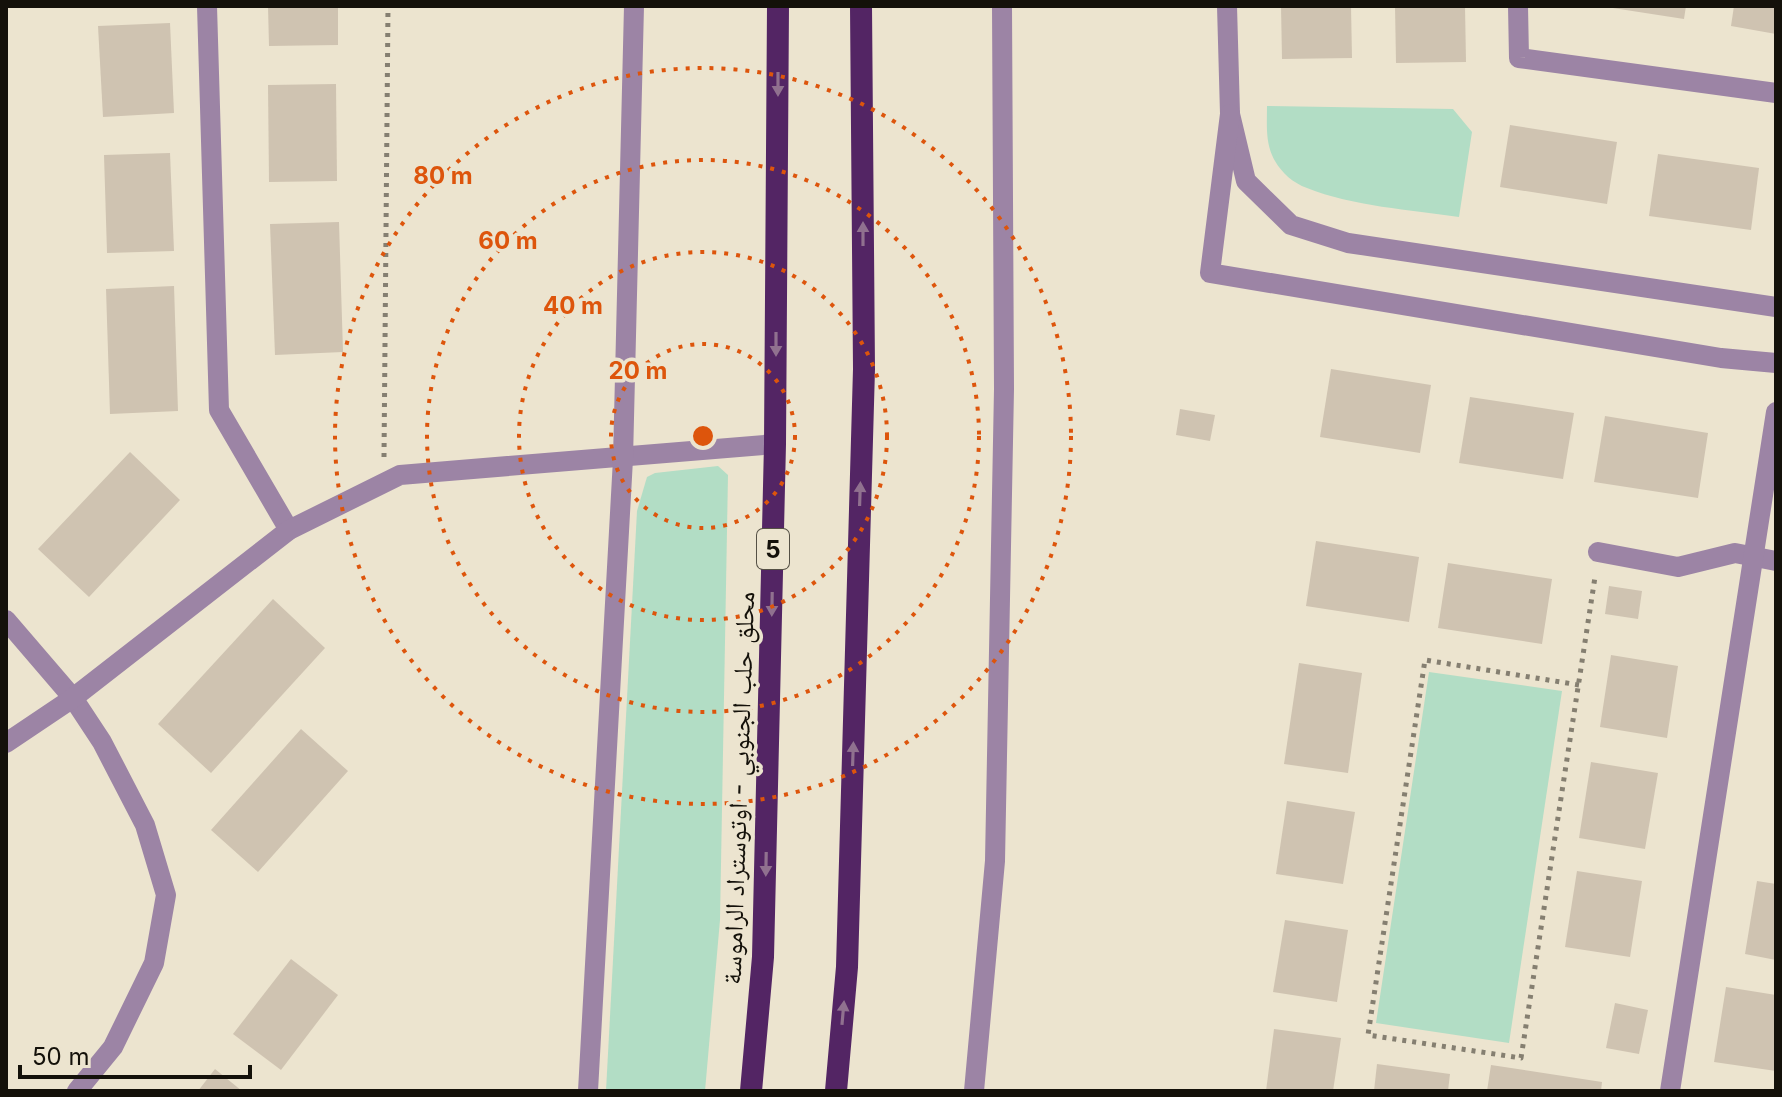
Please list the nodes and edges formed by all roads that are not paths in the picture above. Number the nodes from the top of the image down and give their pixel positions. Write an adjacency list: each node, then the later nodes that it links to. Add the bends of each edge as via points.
1 (207, 6): 15 (street, via 219,410)
2 (634, 6): 14 (street)
3 (778, 6): 13 (highway, محلق حلب الجنوبي - اوتوستراد الراموسة / 5, one-way to 13)
4 (861, 6): 25 (highway, one-way to 4, via 847,967 864,369)
5 (1002, 6): 26 (street, via 1004,389 995,861)
6 (1227, 6): 9 (street)
7 (1518, 6): 8 (street, via 1519,58)
8 (1776, 93)
9 (1230, 114): 10 (street, via 1246,181 1291,225 1348,243); 11 (street, via 1210,273)
10 (1776, 307)
11 (1776, 363)
12 (1776, 412): 17 (street)
13 (775, 444): 14 (street); 24 (highway, محلق حلب الجنوبي - اوتوستراد الراموسة / 5, one-way to 24, via 763,957)
14 (623, 459): 15 (street, via 400,475); 23 (street)
15 (289, 530): 20 (street)
16 (1598, 552): 17 (street, via 1678,567 1735,553)
17 (1753, 557): 18 (street); 27 (street)
18 (1776, 561)
19 (6, 620): 20 (street)
20 (73, 698): 21 (street); 22 (street, via 145,825 166,895 154,963 113,1047)
21 (6, 743)
22 (77, 1091)
23 (588, 1091)
24 (751, 1091)
25 (836, 1091)
26 (974, 1091)
27 (1670, 1091)

